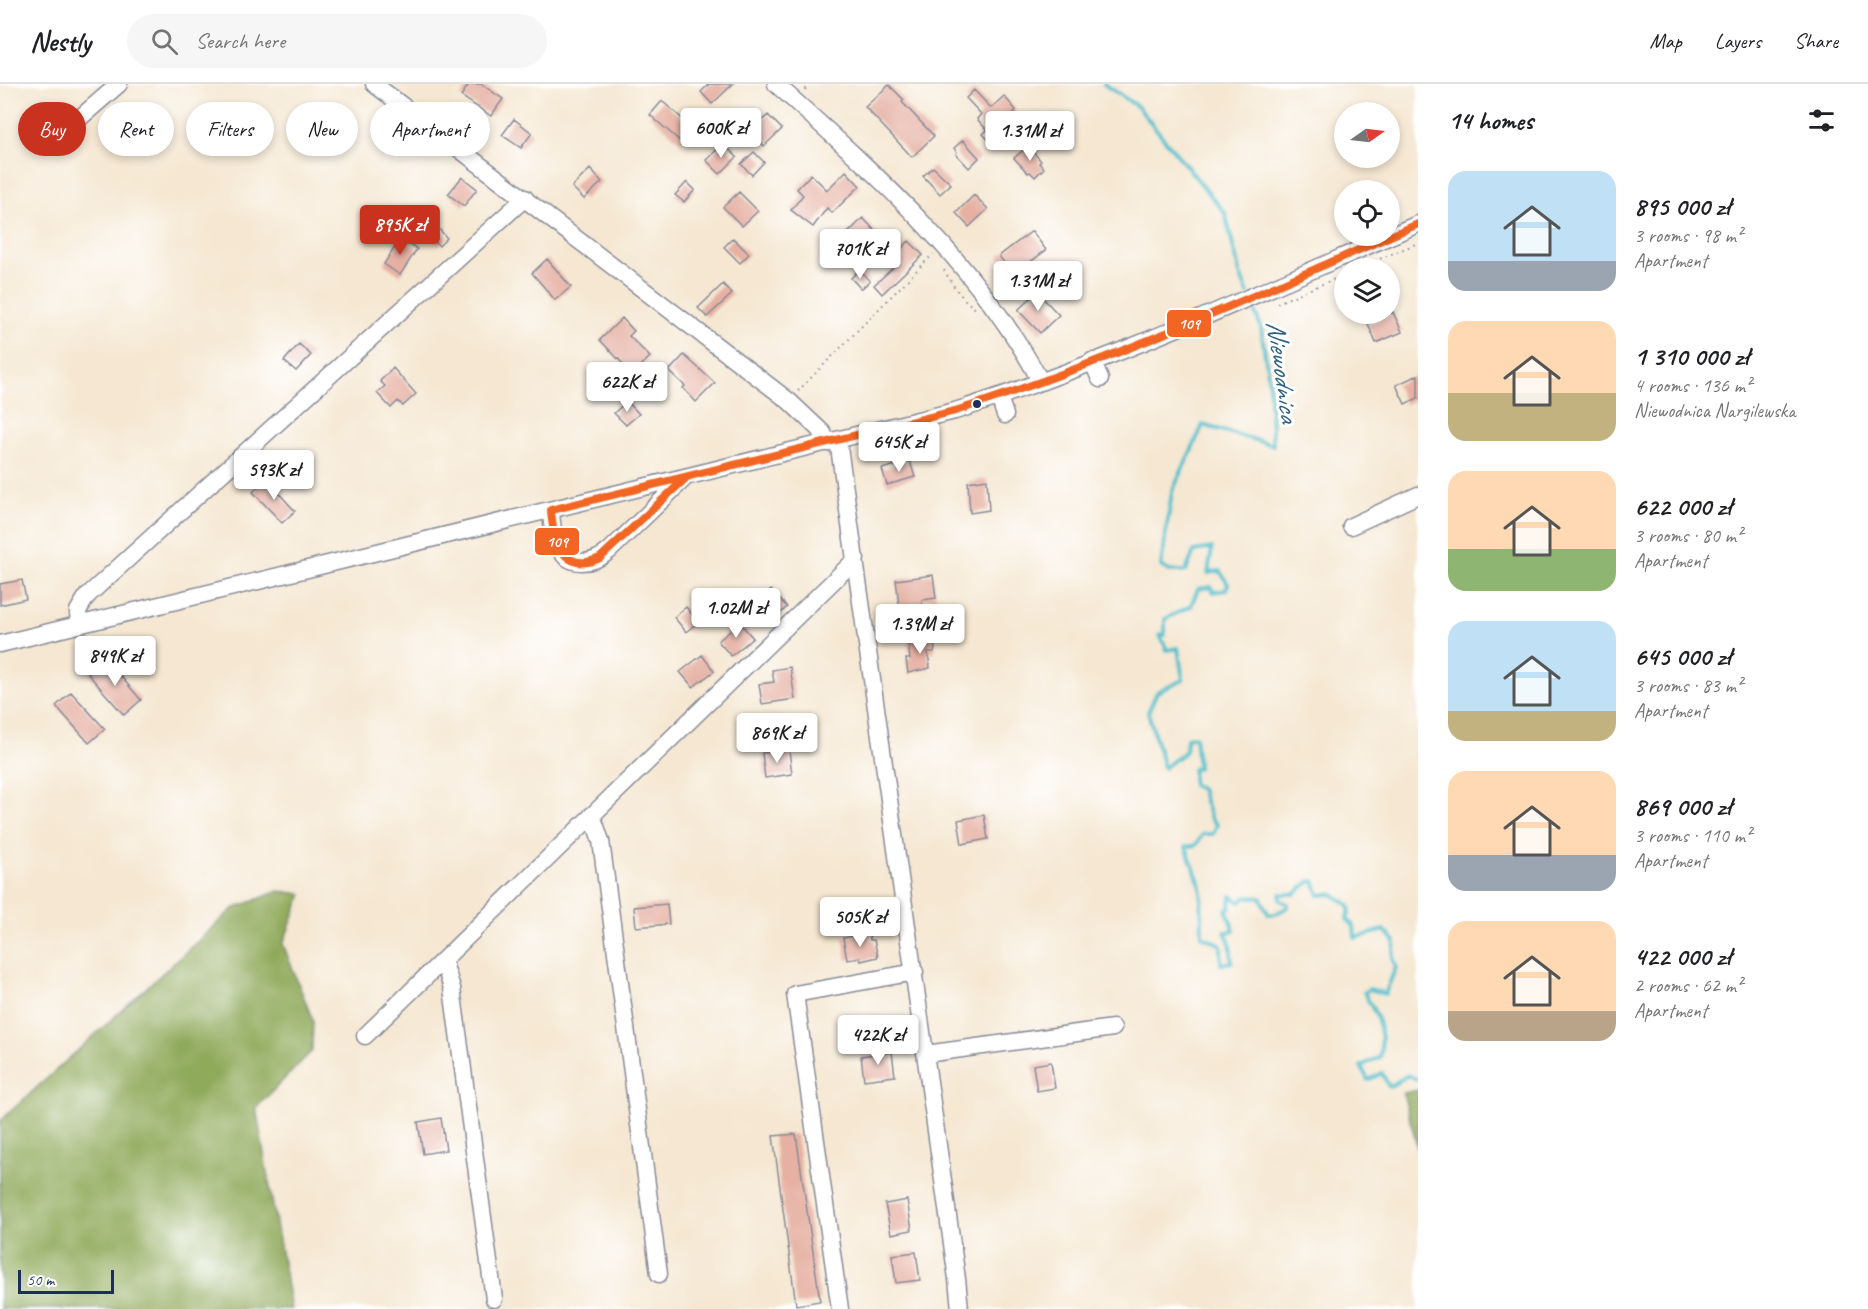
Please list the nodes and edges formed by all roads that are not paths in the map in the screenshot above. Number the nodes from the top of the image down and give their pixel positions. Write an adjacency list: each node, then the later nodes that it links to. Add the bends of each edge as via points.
1 (119, 84): 4 (street)
2 (374, 84): 5 (street)
3 (776, 84): 9 (street, via 895,194 949,253 992,305)
4 (86, 113)
5 (525, 198): 12 (street, via 789,401); 18 (street, via 87,596 78,611)
6 (1418, 224): 7 (street, via 1266,299 1234,304)
7 (1092, 361): 8 (street); 9 (street)
8 (1100, 379)
9 (1041, 382): 10 (street)
10 (999, 396): 11 (street); 12 (street)
11 (1005, 415)
12 (833, 441): 13 (street); 17 (street)
13 (687, 477): 15 (street); 15 (street, via 597,560 575,562 564,556 553,533)
14 (1418, 495): 16 (street)
15 (551, 510): 18 (street)
16 (1351, 526)
17 (856, 559): 20 (street); 22 (street)
18 (79, 625): 19 (street)
19 (0, 644)
20 (592, 815): 21 (street); 26 (street, via 601,841)
21 (443, 960): 24 (street); 27 (street, via 452,988)
22 (915, 972): 25 (street); 28 (street, via 795,993)
23 (1113, 1028): 25 (street)
24 (365, 1036)
25 (926, 1054): 29 (street)
26 (659, 1274)
27 (494, 1299)
28 (840, 1309)
29 (960, 1309)

